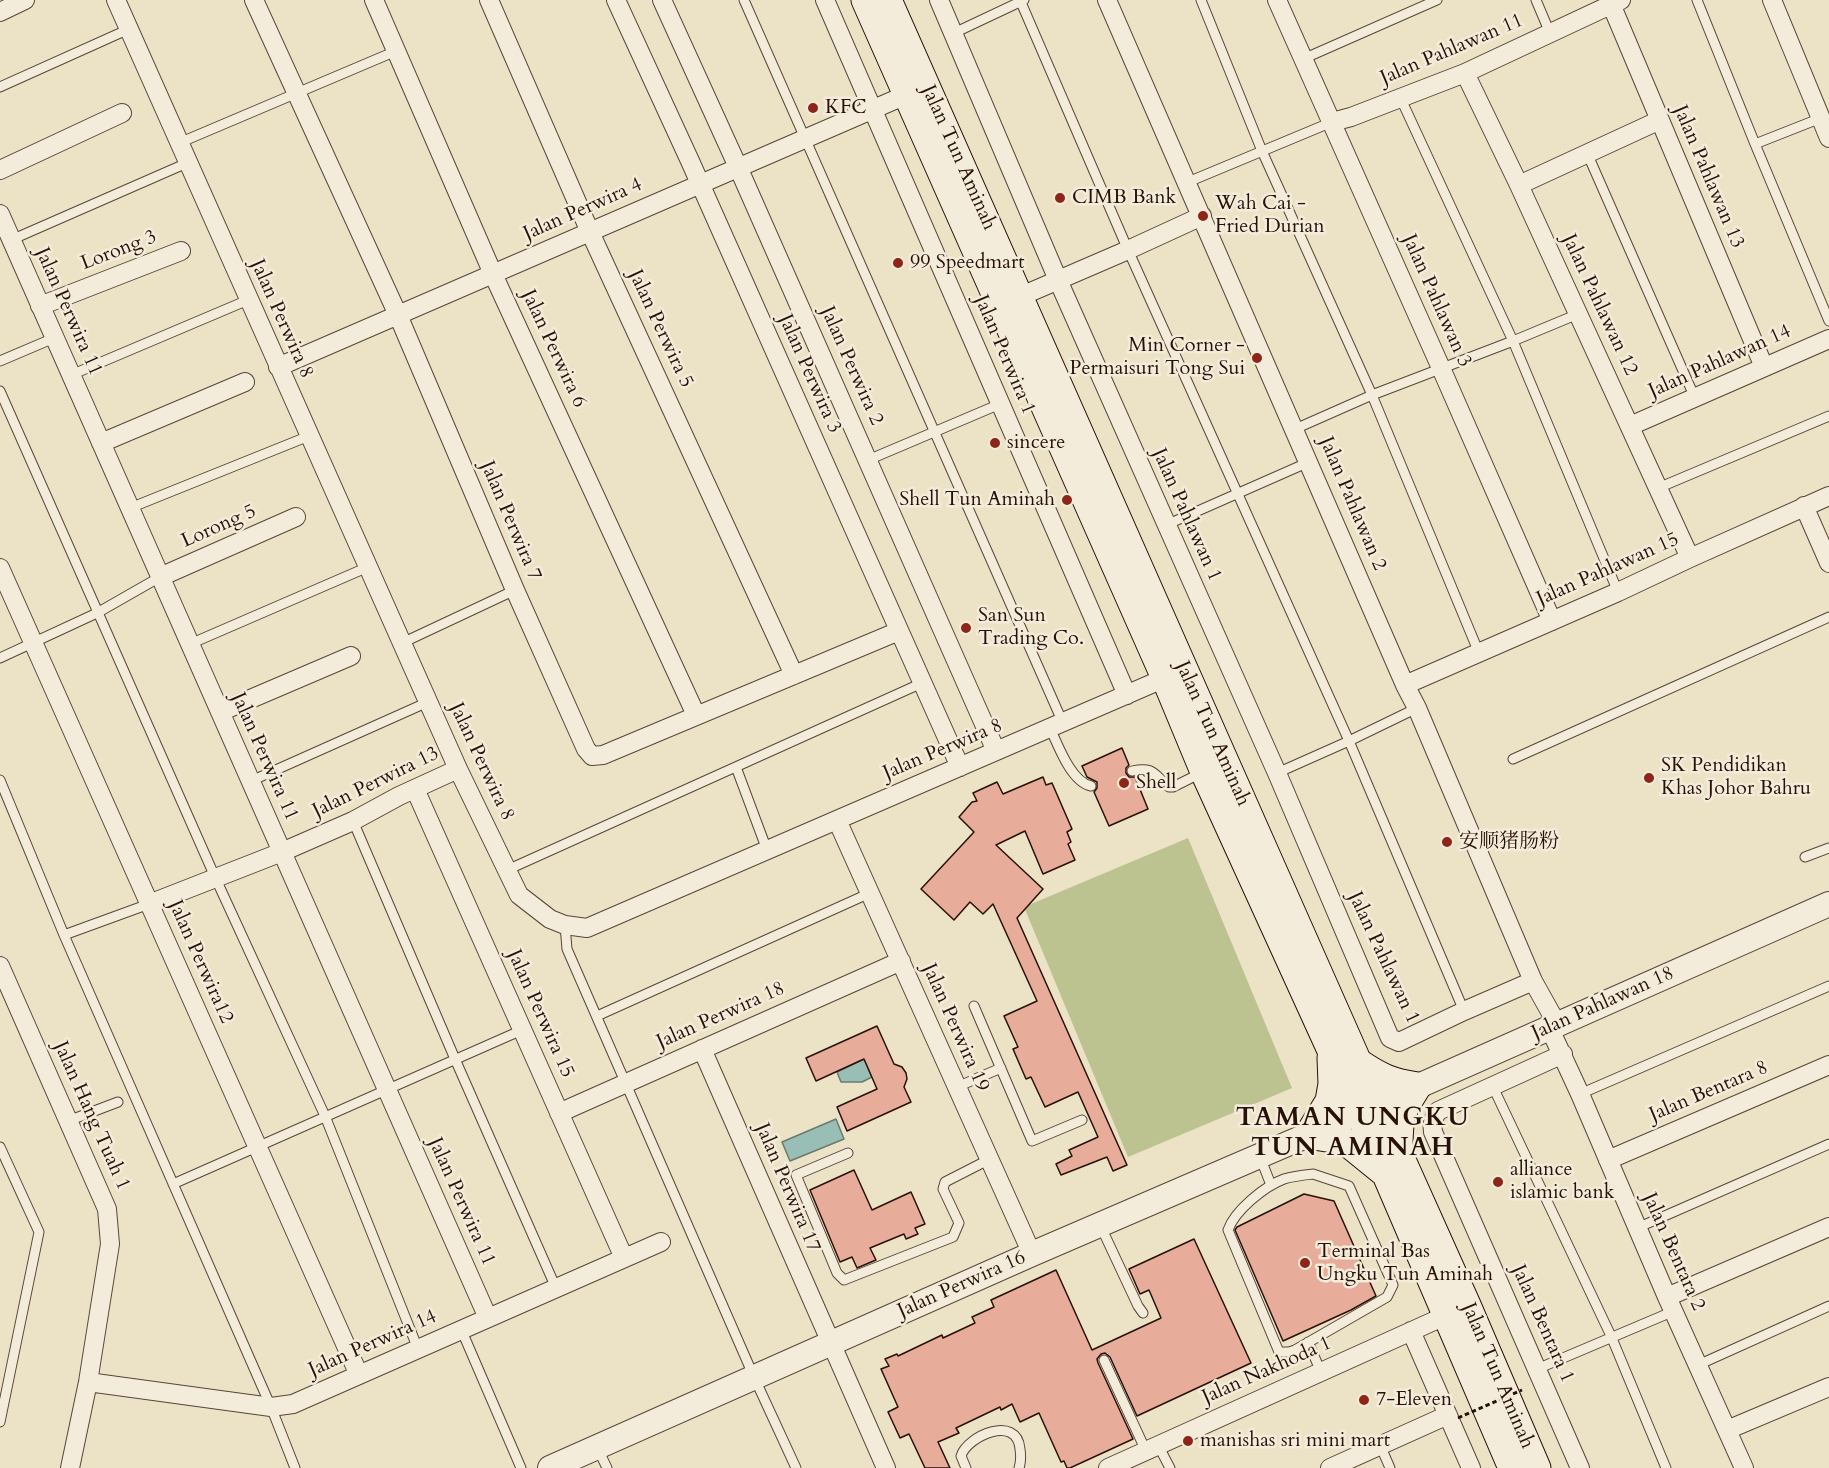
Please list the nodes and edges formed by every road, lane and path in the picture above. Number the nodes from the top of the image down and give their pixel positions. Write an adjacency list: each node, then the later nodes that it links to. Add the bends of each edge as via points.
1 (25, 0): 22 (street)
2 (116, 0): 23 (street, Jalan Perwira 8)
3 (254, 0): 30 (street, Jalan Perwira 7)
4 (374, 0): 26 (street, Jalan Perwira 6)
5 (489, 0): 52 (street, Jalan Perwira 5)
6 (616, 0): 48 (street, Jalan Perwira 3)
7 (662, 0): 45 (street, Jalan Perwira 2)
8 (744, 0): 39 (lane)
9 (825, 0): 33 (street, Jalan Perwira 1)
10 (865, 0): 31 (main road, Jalan Tun Aminah)
11 (888, 0): 58 (main road, Jalan Tun Aminah)
12 (939, 0): 24 (street, Jalan Pahlawan 1)
13 (1022, 0): 24 (lane); 54 (lane)
14 (1107, 0): 47 (street, Jalan Pahlawan 2)
15 (1201, 0): 42 (lane)
16 (1277, 0): 27 (street, Jalan Pahlawan 3)
17 (1437, 0): 27 (lane)
18 (1536, 0): 25 (lane)
19 (1697, 0): 41 (lane)
20 (1772, 0): 35 (street)
21 (1616, 2): 25 (street, Jalan Pahlawan 11); 36 (street, Jalan Pahlawan 13)
22 (0, 12)
23 (129, 29): 29 (lane); 40 (street, Jalan Perwira 8)
24 (954, 33): 57 (street, Jalan Pahlawan 1)
25 (1551, 33): 28 (street, Jalan Pahlawan 11)
26 (396, 51): 30 (lane); 56 (street, Jalan Perwira 6)
27 (1304, 59): 37 (street, Jalan Pahlawan 3)
28 (1465, 73): 32 (street, Jalan Pahlawan 11); 49 (street, Jalan Pahlawan 12)
29 (0, 87)
30 (296, 93): 40 (lane); 62 (street, Jalan Perwira 7)
31 (906, 94): 33 (street, Jalan Perwira 4); 110 (main road, Jalan Tun Aminah)
32 (1400, 97): 37 (street, Jalan Pahlawan 11); 66 (lane)
33 (872, 109): 39 (street, Jalan Perwira 4); 76 (street, Jalan Perwira 1)
34 (122, 113): 46 (street)
35 (1821, 118): 38 (street); 41 (lane)
36 (1660, 120): 43 (street); 69 (street, Jalan Pahlawan 13)
37 (1332, 122): 42 (lane); 70 (street, Jalan Pahlawan 3)
38 (1829, 138)
39 (805, 139): 45 (street, Jalan Perwira 4); 80 (lane)
40 (179, 143): 44 (street, Jalan Perwira 8)
41 (1755, 144): 63 (lane)
42 (1262, 151): 47 (lane); 74 (lane)
43 (1587, 153): 49 (street); 75 (lane)
44 (187, 163): 53 (lane); 59 (street, Jalan Perwira 8)
45 (738, 167): 48 (street, Jalan Perwira 4); 83 (street, Jalan Perwira 2)
46 (0, 170)
47 (1188, 182): 51 (street, Jalan Pahlawan 2)
48 (700, 184): 52 (street, Jalan Perwira 4); 102 (street, Jalan Perwira 3)
49 (1519, 185): 61 (street, Jalan Pahlawan 12)
50 (0, 214): 53 (street, Jalan Perwira 11)
51 (1202, 216): 54 (street); 79 (street, Jalan Pahlawan 2)
52 (590, 232): 56 (street, Jalan Perwira 4); 109 (street, Jalan Perwira 5)
53 (11, 240): 60 (street, Jalan Perwira 11)
54 (1128, 250): 57 (street); 86 (lane)
55 (181, 251): 60 (street, Lorong 3)
56 (493, 274): 62 (street, Jalan Perwira 4); 117 (street, Jalan Perwira 6)
57 (1058, 279): 58 (street); 91 (street, Jalan Pahlawan 1)
58 (1019, 297): 158 (main road, Jalan Tun Aminah)
59 (248, 300): 68 (street, Jalan Perwira 8); 71 (lane)
60 (40, 306): 64 (street, Jalan Perwira 11)
61 (1578, 314): 66 (lane); 78 (street, Jalan Pahlawan 12)
62 (398, 315): 68 (street, Jalan Perwira 4); 97 (street, Jalan Perwira 7)
63 (1829, 321)
64 (54, 338): 67 (lane); 71 (street, Jalan Perwira 11)
65 (1829, 339): 69 (street, Jalan Pahlawan 14)
66 (1513, 341): 70 (lane); 98 (lane)
67 (0, 360)
68 (278, 367): 81 (street, Jalan Perwira 8)
69 (1764, 367): 75 (street, Jalan Pahlawan 14)
70 (1441, 368): 74 (lane); 101 (street, Jalan Pahlawan 3)
71 (71, 375): 82 (street, Jalan Perwira 11)
72 (245, 382): 82 (street)
73 (0, 391): 99 (lane)
74 (1372, 395): 79 (lane); 106 (lane)
75 (1695, 398): 78 (street, Jalan Pahlawan 14)
76 (1000, 404): 80 (lane); 113 (street, Jalan Perwira 1)
77 (1829, 416): 85 (lane)
78 (1630, 426): 85 (street, Jalan Pahlawan 12)
79 (1295, 429): 84 (street, Jalan Pahlawan 2)
80 (934, 432): 83 (lane); 118 (lane)
81 (309, 436): 89 (lane); 94 (street, Jalan Perwira 8)
82 (101, 443): 89 (street, Jalan Perwira 11)
83 (868, 460): 120 (street, Jalan Perwira 2)
84 (1309, 461): 86 (lane); 112 (street, Jalan Pahlawan 2)
85 (1658, 488): 92 (street, Jalan Pahlawan 12)
86 (1238, 493): 91 (lane); 119 (lane)
87 (1829, 496): 88 (street, Jalan Pahlawan 15)
88 (1804, 506): 92 (street, Jalan Pahlawan 15); 93 (street)
89 (130, 508): 96 (street, Jalan Perwira 11)
90 (296, 517): 96 (street, Lorong 5)
91 (1166, 525): 127 (street, Jalan Pahlawan 1)
92 (1690, 558): 98 (street, Jalan Pahlawan 15)
93 (1829, 563)
94 (368, 567): 104 (street, Jalan Perwira 8); 105 (lane)
95 (0, 568): 103 (street, Jalan Perwira12)
96 (160, 577): 99 (lane); 105 (street, Jalan Perwira 11)
97 (515, 590): 104 (lane); 117 (street, Jalan Perwira 7, via 592,756 603,755)
98 (1618, 592): 101 (street, Jalan Pahlawan 15)
99 (97, 613): 103 (lane); 139 (lane)
100 (1829, 617): 121 (lane)
101 (1552, 621): 106 (street, Jalan Pahlawan 15)
102 (899, 631): 109 (street, Jalan Perwira 7); 111 (street, Jalan Perwira 3)
103 (33, 642): 108 (lane); 141 (street, Jalan Perwira12)
104 (402, 643): 114 (street, Jalan Perwira 8)
105 (190, 644): 116 (street, Jalan Perwira 11)
106 (1479, 653): 112 (street, Jalan Pahlawan 15)
107 (351, 656): 116 (street)
108 (0, 658)
109 (794, 675): 117 (street, Jalan Perwira 7)
110 (1165, 678): 113 (street, Jalan Perwira 8); 126 (main road, Jalan Tun Aminah)
111 (922, 683): 122 (lane); 123 (street, Jalan Perwira 3)
112 (1405, 684): 115 (street, Jalan Pahlawan 2)
113 (1127, 695): 118 (street, Jalan Perwira 8)
114 (428, 702): 124 (street, Jalan Perwira 8); 129 (lane)
115 (1417, 708): 119 (lane); 147 (street, Jalan Pahlawan 2)
116 (220, 712): 129 (street, Jalan Perwira 11)
117 (696, 715)
118 (1056, 725): 120 (street, Jalan Perwira 8); 130 (lane, via 1073,773)
119 (1348, 741): 127 (lane); 150 (lane)
120 (996, 751): 123 (street, Jalan Perwira 8)
121 (1513, 759)
122 (736, 767): 135 (lane); 138 (lane)
123 (960, 767): 133 (street, Jalan Perwira 8)
124 (458, 769): 131 (street, Jalan Perwira 13); 138 (street, Jalan Perwira 8)
125 (1132, 771): 126 (lane, via 1152,771 1169,787)
126 (1204, 772): 154 (main road, Jalan Tun Aminah)
127 (1277, 773): 150 (street, Jalan Pahlawan 1, via 1390,1038 1399,1042)
128 (0, 780): 144 (lane)
129 (251, 781): 136 (street, Jalan Perwira 11)
130 (1091, 786)
131 (415, 789): 132 (street, Jalan Perwira 13); 153 (street, Jalan Perwira 15)
132 (353, 820): 136 (street, Jalan Perwira 13); 157 (lane)
133 (837, 820): 135 (street, Jalan Perwira 8); 140 (street, Jalan Perwira 19)
134 (1829, 848): 137 (lane)
135 (767, 850): 143 (street, Jalan Perwira 8, via 587,928)
136 (282, 852): 139 (street, Jalan Perwira 13); 165 (street, Jalan Perwira 11)
137 (1805, 858)
138 (507, 870): 143 (street, Jalan Perwira 8, via 519,895 550,919)
139 (215, 878): 141 (street, Jalan Perwira 13); 170 (lane)
140 (870, 894): 145 (street, Jalan Perwira 19); 151 (lane)
141 (149, 904): 144 (lane); 175 (street, Jalan Perwira12)
142 (1829, 904): 152 (street, Jalan Pahlawan 18)
143 (565, 925): 151 (lane, via 567,949)
144 (64, 935): 182 (lane)
145 (901, 961): 155 (street, Jalan Perwira 18); 163 (street, Jalan Perwira 19)
146 (0, 966): 172 (street, Jalan Hang Tuah 1)
147 (1533, 981): 150 (street); 152 (street, Jalan Pahlawan 2)
148 (1829, 986): 166 (lane)
149 (974, 1006): 160 (lane)
150 (1464, 1011)
151 (597, 1016): 161 (lane)
152 (1553, 1025): 156 (street, Jalan Bentara 2); 162 (street, Jalan Pahlawan 18)
153 (522, 1030): 157 (lane); 169 (street, Jalan Perwira 15)
154 (1330, 1047): 168 (main road, Jalan Tun Aminah); 173 (main road, via 1329,1101)
155 (702, 1049): 161 (street, Jalan Perwira 18); 200 (street, Jalan Perwira 17)
156 (1563, 1054): 164 (street); 166 (street, Jalan Bentara 2)
157 (455, 1059): 165 (lane); 190 (lane)
158 (1358, 1062): 162 (main road, via 1378,1076); 168 (main road, Jalan Tun Aminah)
159 (1829, 1065): 180 (street, Jalan Bentara 8)
160 (1001, 1068): 163 (lane); 171 (lane, via 1032,1141)
161 (626, 1083): 169 (street, Jalan Perwira 18); 207 (lane)
162 (1418, 1086): 168 (street, Jalan Pahlawan 18); 181 (main road, via 1403,1110)
163 (957, 1087): 179 (street, Jalan Perwira 19)
164 (1493, 1087): 198 (lane); 204 (street, Jalan Bentara 1, via 1438,1111 1433,1132)
165 (387, 1089): 170 (lane); 195 (street, Jalan Perwira 11)
166 (1580, 1094): 180 (street, Jalan Bentara 2)
167 (118, 1102): 172 (lane)
168 (1368, 1108): 173 (street, Jalan Perwira 16); 181 (main road, Jalan Tun Aminah)
169 (559, 1113): 189 (street, Jalan Perwira 15)
170 (325, 1116): 175 (lane); 201 (lane)
171 (1082, 1120)
172 (68, 1121): 208 (street, Jalan Hang Tuah 1, via 107,1209 110,1244)
173 (1308, 1135): 178 (street, Jalan Perwira 16); 181 (main road, via 1345,1141)
174 (1829, 1144): 186 (lane)
175 (257, 1146): 182 (lane); 206 (street, Jalan Perwira12)
176 (0, 1147): 213 (lane, via 39,1232)
177 (848, 1153): 179 (lane, via 796,1175 837,1273 844,1280 952,1237 958,1223 943,1189 945,1182)
178 (1259, 1155): 183 (lane); 184 (street, Jalan Perwira 16)
179 (990, 1159): 188 (street, Jalan Perwira 19)
180 (1608, 1160): 186 (street, Jalan Bentara 2)
181 (1392, 1164): 194 (main road, Jalan Tun Aminah); 232 (main road, Jalan Tun Aminah, via 1467,1305)
182 (173, 1184): 211 (lane)
183 (1271, 1185): 199 (lane, via 1246,1204 1228,1230 1279,1352 1289,1352); 199 (lane, via 1313,1174 1349,1186 1393,1286 1387,1297)
184 (1100, 1224): 188 (street, Jalan Perwira 16); 193 (lane)
185 (1829, 1227): 191 (street)
186 (1637, 1228): 191 (street, Jalan Bentara 2)
187 (660, 1242): 189 (street, Jalan Perwira 14)
188 (1032, 1254): 200 (street, Jalan Perwira 16)
189 (624, 1258): 190 (street, Jalan Perwira 14)
190 (556, 1287): 195 (street, Jalan Perwira 14)
191 (1670, 1304): 198 (lane); 203 (street, Jalan Bentara 2)
192 (1829, 1306): 203 (lane)
193 (1143, 1313)
194 (1445, 1316): 197 (street, Jalan Nakhoda 1); 231 (main road, Jalan Tun Aminah)
195 (488, 1318): 196 (street, Jalan Perwira 14)
196 (461, 1329): 201 (street, Jalan Perwira 14); 220 (lane)
197 (1411, 1331): 205 (street, Jalan Nakhoda 1); 212 (street)
198 (1611, 1336): 204 (lane); 234 (lane)
199 (1308, 1342): 205 (lane)
200 (830, 1344): 207 (street, Jalan Perwira 16); 223 (street, Jalan Perwira 17)
201 (418, 1348): 206 (street, Jalan Perwira 14)
202 (1104, 1360): 216 (lane)
203 (1698, 1365): 214 (street, Jalan Bentara 2)
204 (1537, 1368): 233 (street, Jalan Bentara 1)
205 (1320, 1372): 216 (street, Jalan Nakhoda 1)
206 (359, 1375): 211 (street, Jalan Perwira 14, via 293,1404)
207 (754, 1377): 217 (street, Jalan Perwira 16); 222 (lane)
208 (88, 1382): 211 (street, Jalan Perwira 14); 218 (street, Jalan Hang Tuah 1)
209 (1829, 1387): 214 (street)
210 (1522, 1390): 212 (path, bridge)
211 (271, 1407): 219 (lane)
212 (1453, 1417): 215 (street); 230 (street)
213 (0, 1422)
214 (1727, 1430): 235 (street, Jalan Bentara 2)
215 (1380, 1446): 228 (street); 229 (lane)
216 (1152, 1448): 226 (street, Jalan Nakhoda 1); 227 (lane)
217 (602, 1458): 221 (street, Jalan Perwira 16)
218 (70, 1468)
219 (295, 1468)
220 (521, 1468)
221 (550, 1468)
222 (796, 1468)
223 (886, 1468)
224 (966, 1468): 225 (lane, via 961,1456 968,1445 995,1431 1006,1430 1019,1442)
225 (1019, 1468)
226 (1108, 1468)
227 (1170, 1468)
228 (1330, 1468)
229 (1390, 1468)
230 (1471, 1468)
231 (1512, 1468)
232 (1537, 1468)
233 (1580, 1468)
234 (1666, 1468)
235 (1744, 1468)

